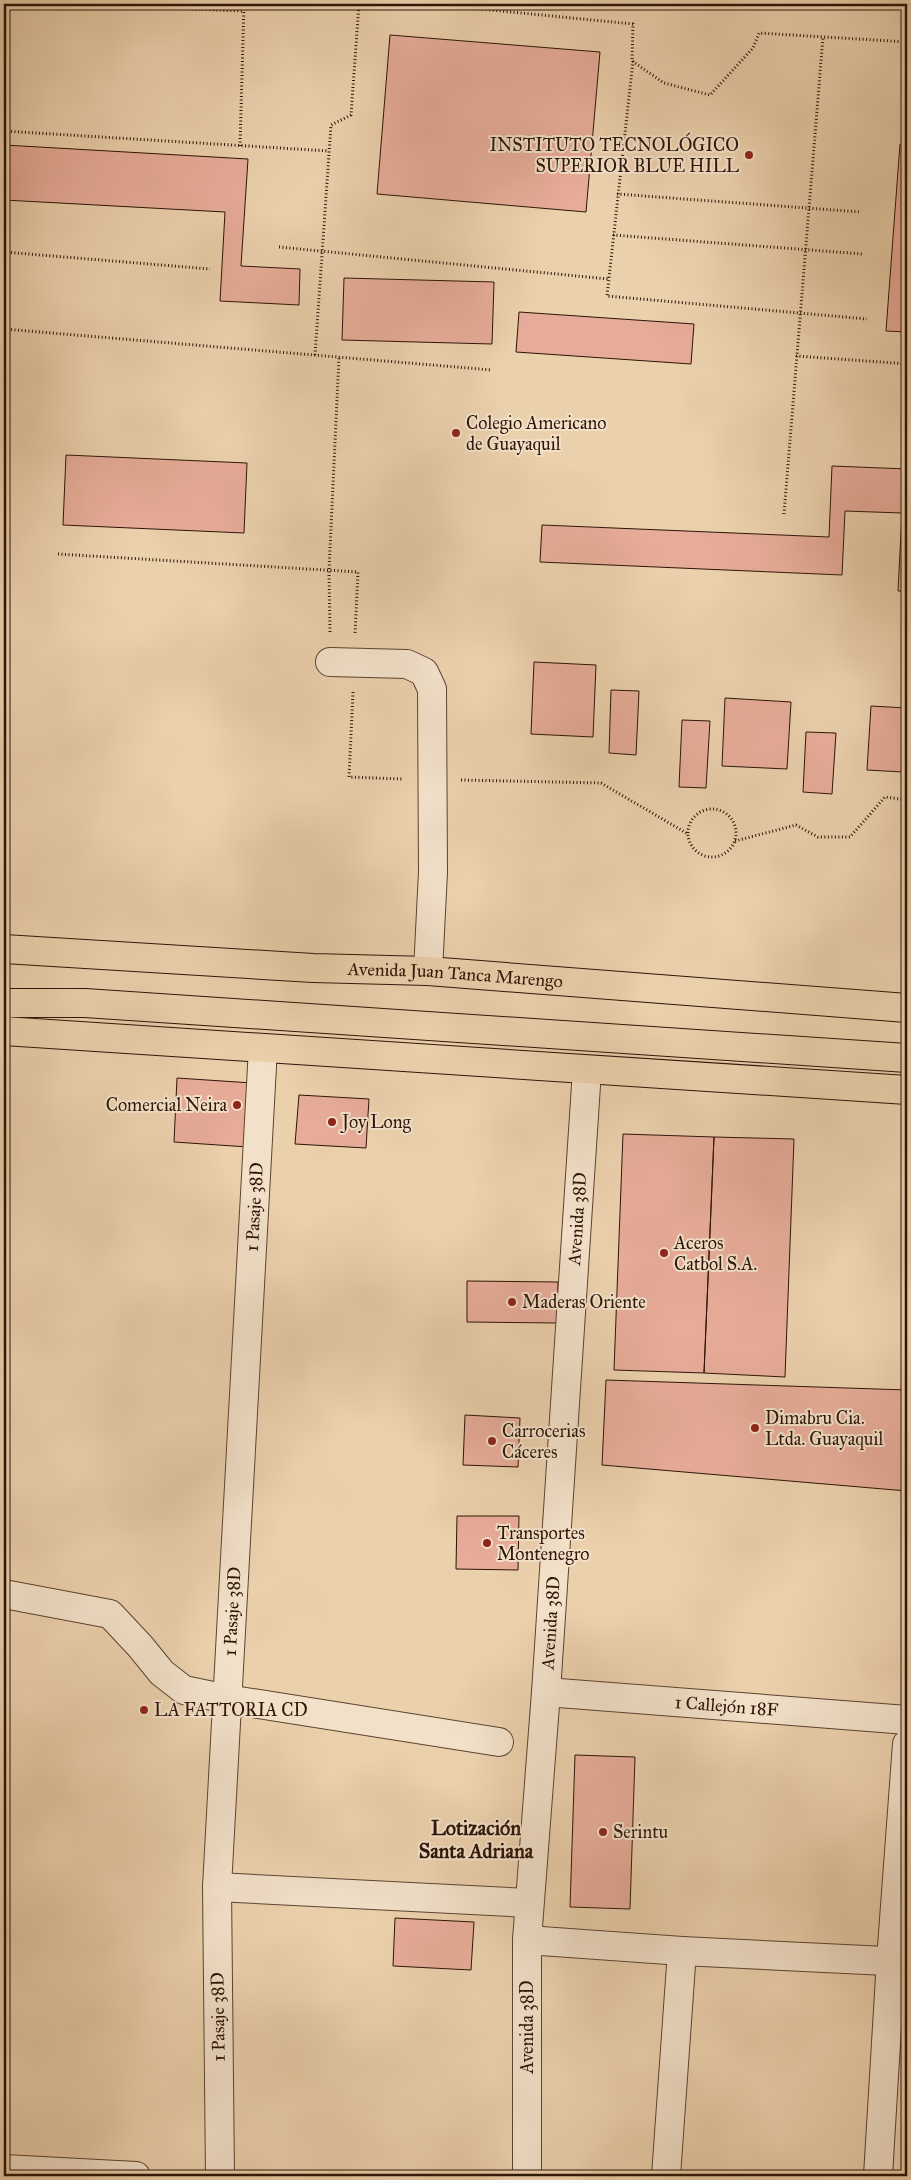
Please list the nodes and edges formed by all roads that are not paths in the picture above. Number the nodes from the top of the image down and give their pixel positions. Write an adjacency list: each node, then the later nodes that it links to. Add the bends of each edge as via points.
1 (330, 662): 3 (street, via 407,664 424,672 432,689 433,872)
2 (4, 949): 3 (main road, Avenida Juan Tanca Marengo, via 313,968)
3 (428, 971): 5 (main road, Avenida Juan Tanca Marengo)
4 (4, 1003): 8 (main road, via 85,1003)
5 (907, 1008)
6 (4, 1031): 7 (main road)
7 (263, 1048): 9 (main road); 13 (street, 1 Pasaje 38D)
8 (907, 1058)
9 (587, 1070): 10 (main road); 12 (street, Avenida 38D)
10 (907, 1090)
11 (4, 1594): 13 (street, via 110,1614 162,1673 184,1690)
12 (546, 1692): 14 (street, 1 Callejón 18F); 18 (street, Avenida 38D)
13 (227, 1699): 15 (street); 17 (street, 1 Pasaje 38D)
14 (907, 1720)
15 (499, 1742)
16 (907, 1744): 21 (street)
17 (217, 1887): 18 (street); 24 (street, 1 Pasaje 38D)
18 (529, 1903): 19 (street, Avenida 38D)
19 (527, 1940): 20 (street); 25 (street, Avenida 38D)
20 (682, 1951): 21 (street); 26 (street)
21 (899, 1961): 27 (street)
22 (4, 2169): 23 (street)
23 (136, 2176)
24 (220, 2176)
25 (527, 2176)
26 (666, 2176)
27 (878, 2176)

